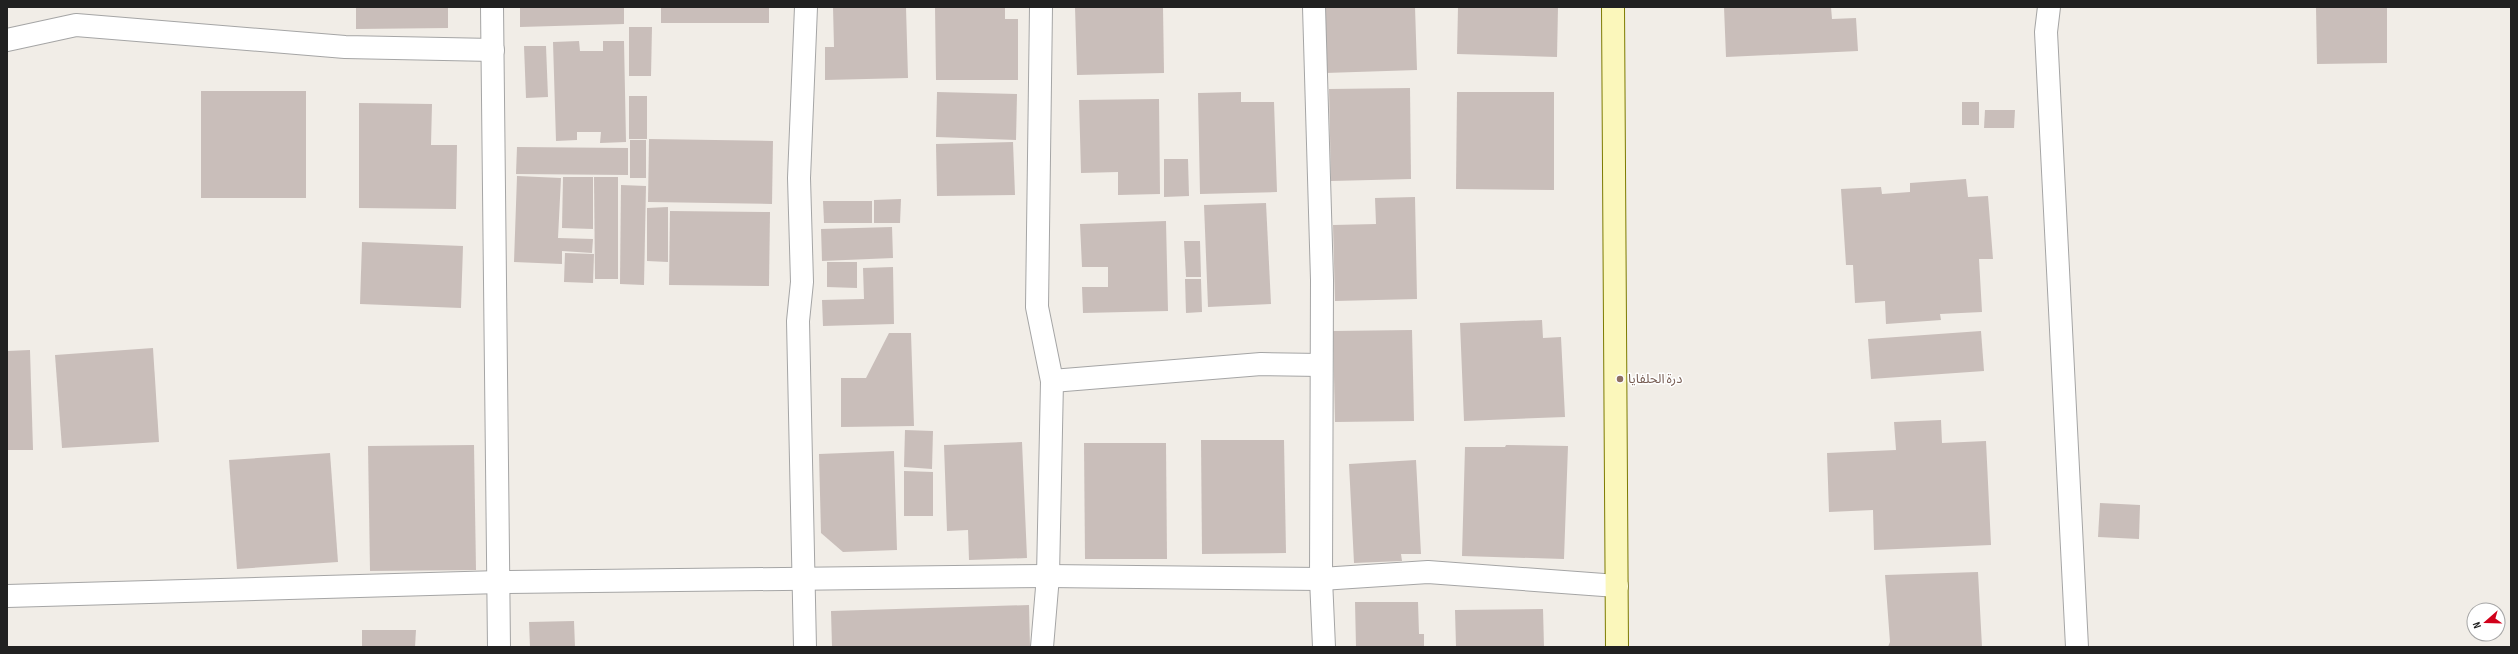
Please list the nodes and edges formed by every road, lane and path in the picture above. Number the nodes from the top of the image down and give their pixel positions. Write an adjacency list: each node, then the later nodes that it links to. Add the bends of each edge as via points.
1 (492, 7): 9 (street)
2 (806, 7): 13 (street, via 799,178 802,282 798,321)
3 (1041, 7): 11 (street, via 1037,307)
4 (1314, 7): 10 (street, via 1322,280)
5 (1613, 7): 16 (street)
6 (2049, 7): 23 (street, via 2046,32)
7 (80, 16): 8 (street); 9 (street, via 344,47)
8 (7, 40)
9 (493, 50): 15 (street)
10 (1321, 364): 11 (street, via 1260,364); 14 (street)
11 (1052, 381): 12 (street)
12 (1048, 576): 13 (street); 14 (street); 20 (street)
13 (804, 579): 15 (street); 19 (street)
14 (1321, 579): 16 (street, via 1428,572); 21 (street)
15 (500, 582): 17 (street); 18 (street)
16 (1617, 586): 22 (street)
17 (7, 596)
18 (500, 647)
19 (805, 647)
20 (1042, 647)
21 (1324, 647)
22 (1618, 647)
23 (2077, 647)

